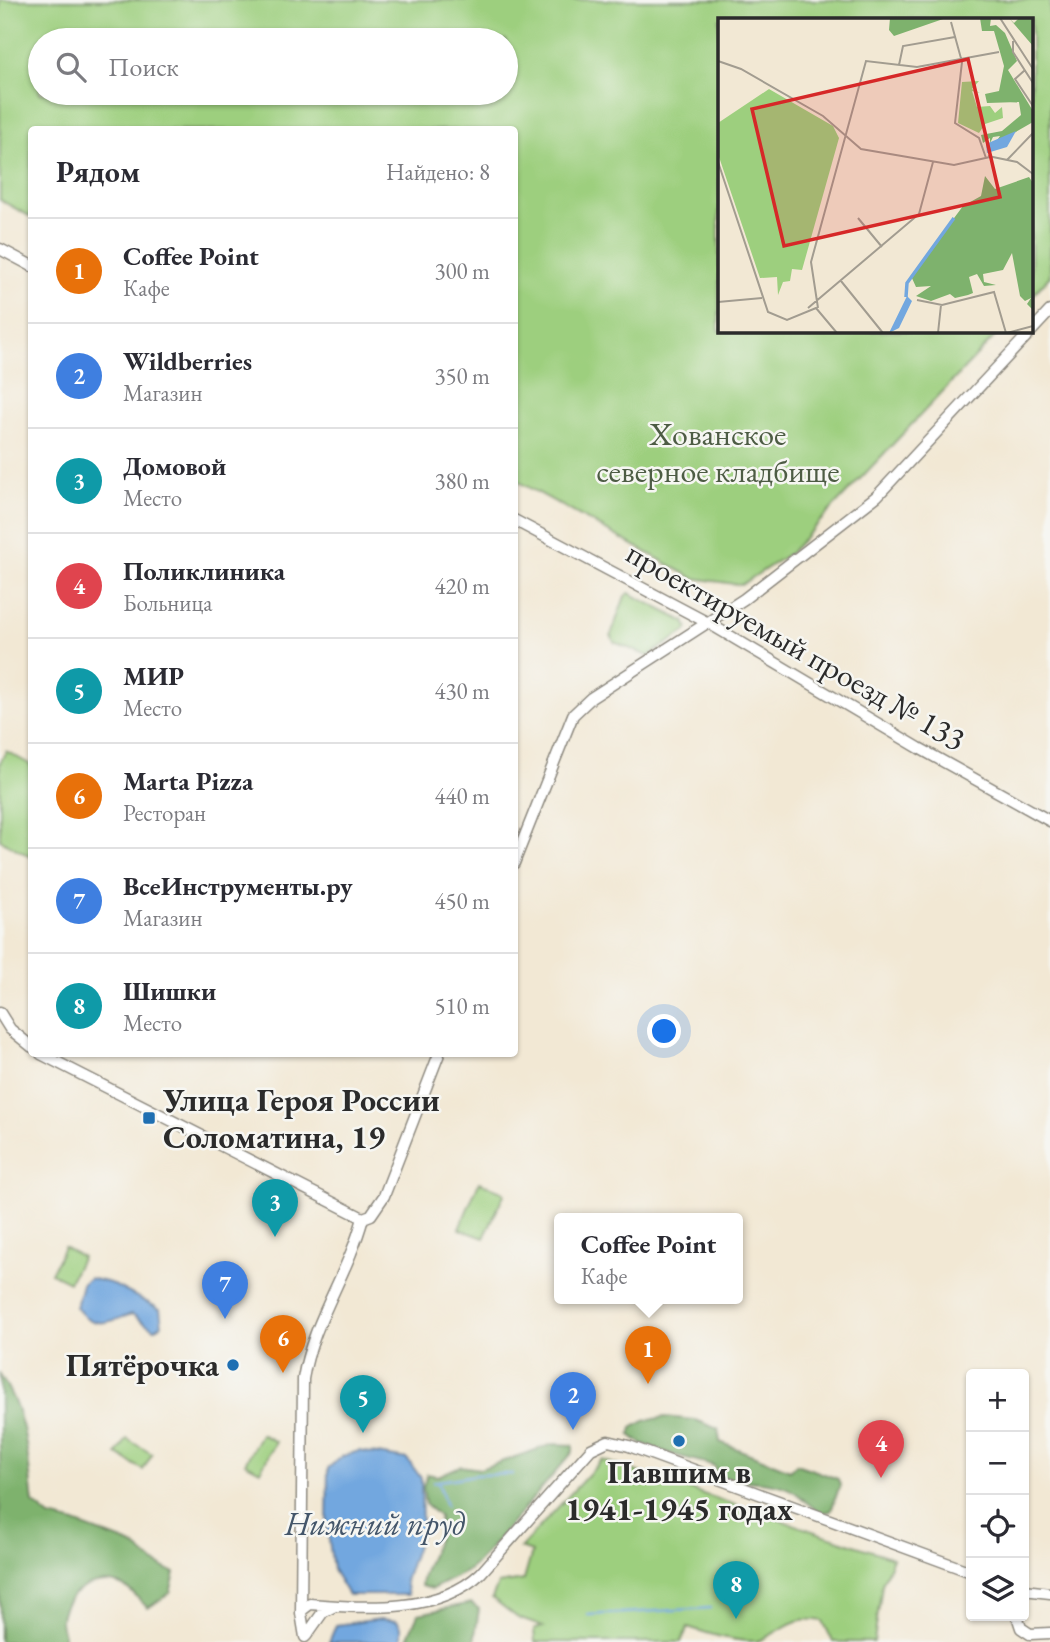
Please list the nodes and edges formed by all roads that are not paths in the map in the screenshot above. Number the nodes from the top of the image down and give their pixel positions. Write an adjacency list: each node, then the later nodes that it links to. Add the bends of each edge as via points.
1 (0, 249): 2 (street)
2 (28, 264)
3 (1050, 311): 4 (street)
4 (1032, 330)
5 (1030, 332): 7 (street, via 877,496)
6 (518, 522): 7 (street, проектируемый проезд № 133)
7 (710, 624): 8 (street, проектируемый проезд № 133); 9 (street, via 591,698 573,715)
8 (1050, 821)
9 (518, 853)
10 (0, 1013): 11 (street)
11 (28, 1044)
12 (47, 1057): 14 (street)
13 (438, 1057): 14 (street, via 384,1196 371,1215)
14 (363, 1218): 19 (street, via 306,1360 300,1431 302,1580)
15 (966, 1570): 18 (street, via 608,1441 590,1449 462,1590 403,1604)
16 (1029, 1591): 17 (street)
17 (1050, 1593)
18 (338, 1605): 19 (street); 20 (street)
19 (307, 1609): 20 (street, via 319,1610); 20 (street, via 310,1622); 23 (street)
20 (317, 1618): 23 (street)
21 (1019, 1621): 22 (street, via 1030,1634)
22 (1050, 1633)
23 (305, 1639)

